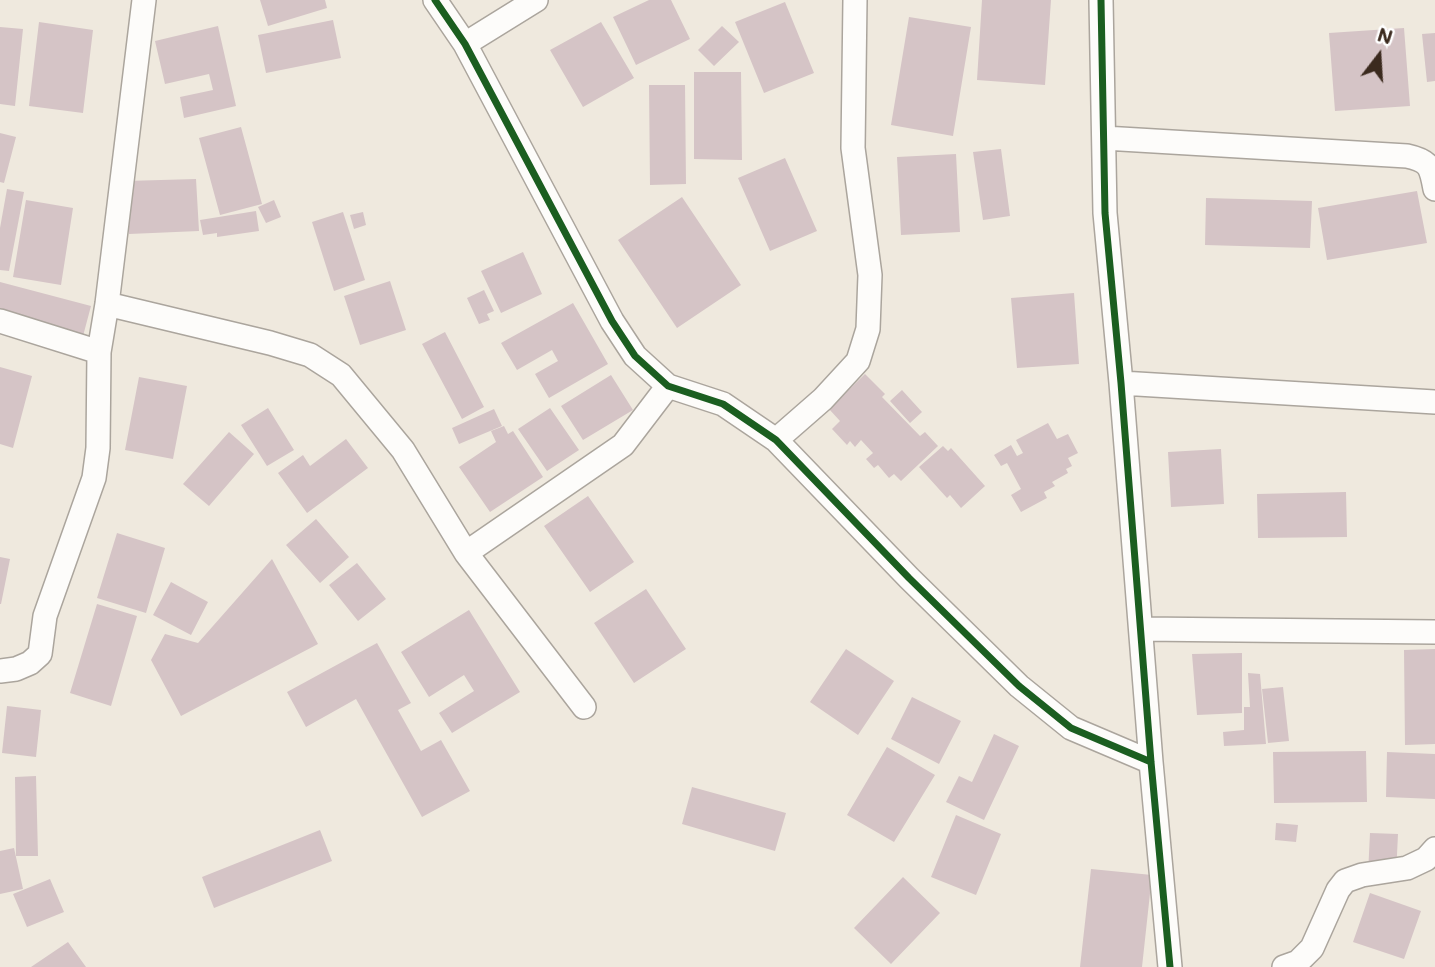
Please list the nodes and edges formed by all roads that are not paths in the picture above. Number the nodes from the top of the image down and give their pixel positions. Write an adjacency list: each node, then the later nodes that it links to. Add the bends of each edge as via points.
1 (144, 0): 9 (street)
2 (435, 0): 6 (street)
3 (536, 0): 6 (street)
4 (855, 0): 15 (street, via 853,148 870,275 868,328 858,361)
5 (1101, 0): 7 (street)
6 (465, 44): 13 (street, via 612,321 635,356)
7 (1104, 138): 8 (street, via 1407,156 1421,159 1431,168); 12 (street, via 1105,213)
8 (1435, 189)
9 (107, 304): 11 (street); 16 (street, via 270,343 310,355 341,374 403,450)
10 (0, 321): 11 (street)
11 (99, 352): 19 (street, via 94,478 46,617 40,654 16,669)
12 (1121, 383): 14 (street); 17 (street)
13 (668, 386): 15 (street, via 723,404); 16 (street, via 623,445)
14 (1435, 402)
15 (776, 440): 21 (street, via 1019,686 1071,728)
16 (466, 553): 20 (street)
17 (1141, 629): 18 (street); 21 (street)
18 (1435, 632)
19 (0, 671)
20 (584, 707)
21 (1151, 762): 23 (street)
22 (1435, 849): 24 (street, via 1407,868 1345,881 1312,948 1298,962)
23 (1170, 967)
24 (1284, 967)

